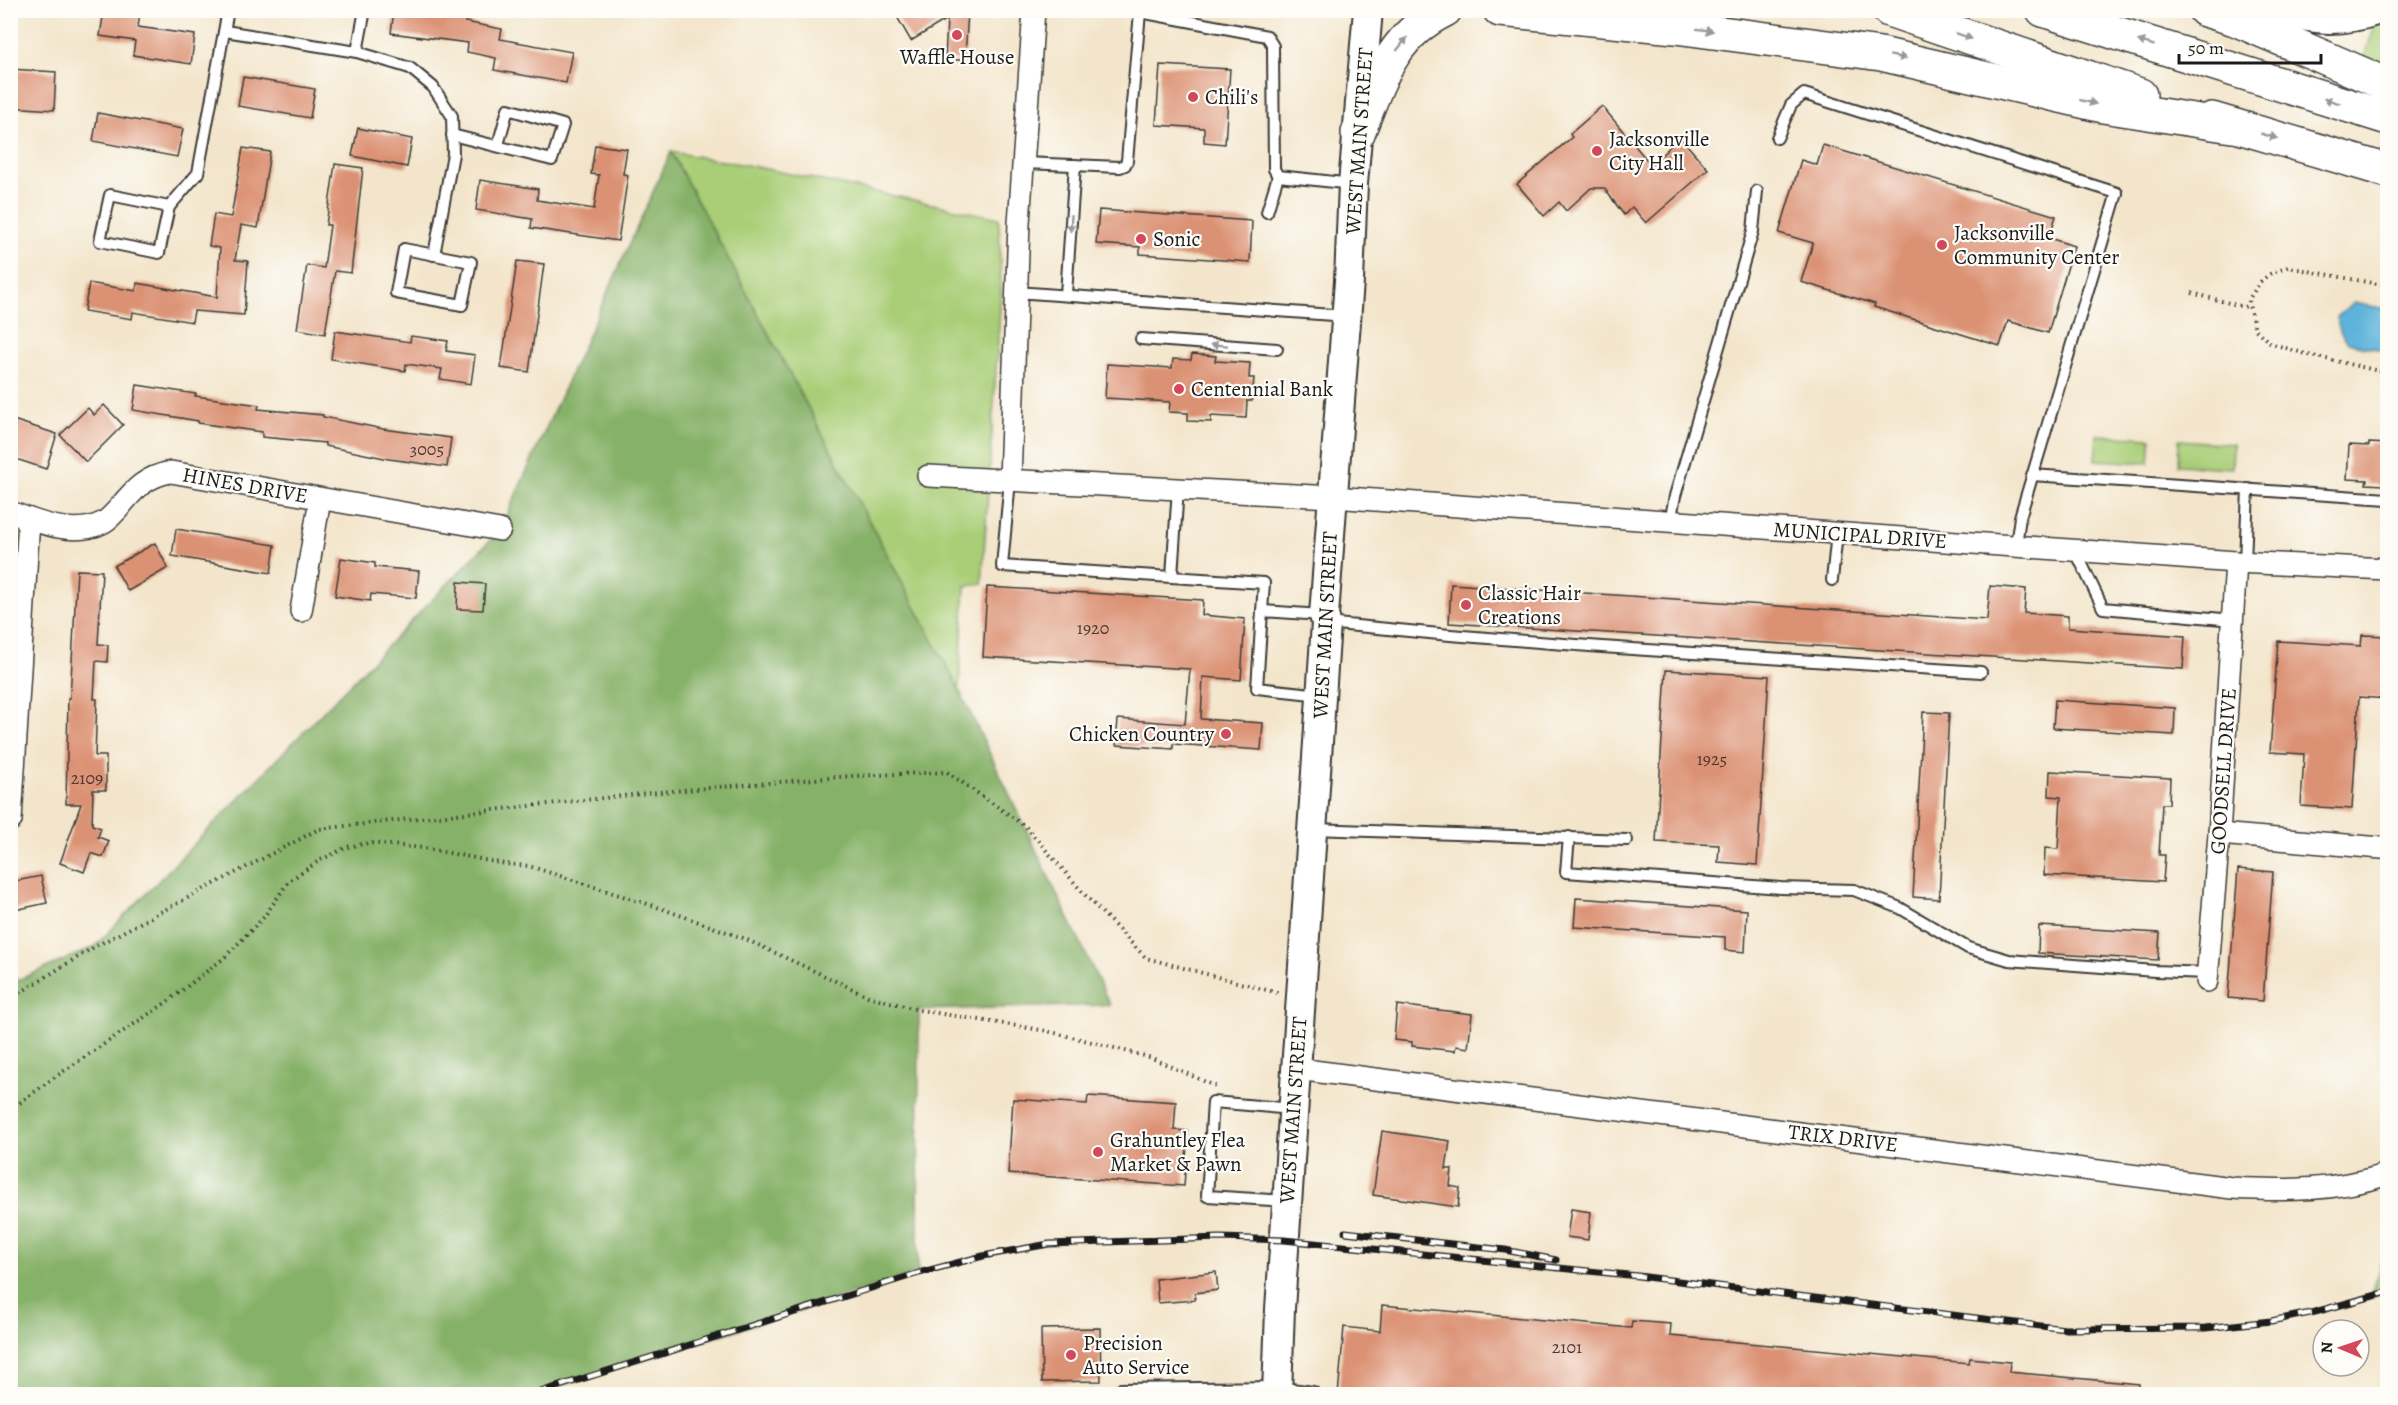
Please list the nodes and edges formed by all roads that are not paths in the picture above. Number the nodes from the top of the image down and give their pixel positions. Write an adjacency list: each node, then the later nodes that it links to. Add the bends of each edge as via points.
1 (228, 10): 12 (lane)
2 (364, 10): 13 (lane)
3 (1034, 10): 21 (street)
4 (1368, 10): 17 (main road, WEST MAIN STREET)
5 (1445, 10): 17 (highway, one-way to 5, via 1385,66 1413,29)
6 (1500, 10): 16 (highway, one-way to 16, via 1675,27 1881,54 2103,106)
7 (1889, 10): 16 (highway, one-way to 16)
8 (2043, 10): 15 (highway, one-way to 8)
9 (2205, 10): 14 (highway, via 2235,19)
10 (2277, 10): 11 (main road, via 2309,19 2334,20)
11 (2379, 10)
12 (225, 31): 13 (lane); 27 (lane, via 198,173)
13 (357, 52): 18 (lane, via 410,68 433,87 452,116)
14 (2388, 85)
15 (2388, 118)
16 (2232, 126): 23 (highway, one-way to 23)
17 (1358, 133): 25 (main road, WEST MAIN STREET)
18 (452, 135): 20 (lane); 29 (lane, via 453,154)
19 (1777, 138): 35 (lane, via 1791,105 1804,94 2117,194)
20 (498, 145): 20 (lane, via 552,160 563,125 508,109)
21 (1024, 163): 22 (lane); 30 (street)
22 (1075, 165): 24 (lane, via 1120,167 1127,161 1140,12 1267,36 1271,40 1274,169); 31 (lane, one-way to 31)
23 (2388, 171)
24 (1278, 176): 25 (lane); 28 (lane)
25 (1353, 184): 32 (main road, WEST MAIN STREET)
26 (1758, 191): 44 (lane, via 1753,231)
27 (169, 207): 27 (lane, via 110,195 100,241 159,253)
28 (1267, 212)
29 (434, 255): 29 (lane, via 404,249 396,293 462,305 471,262)
30 (1016, 292): 31 (lane); 37 (street)
31 (1066, 294): 32 (lane)
32 (1347, 316): 40 (main road, WEST MAIN STREET)
33 (1141, 339): 34 (lane, one-way to 33)
34 (1277, 349)
35 (2032, 475): 39 (lane); 47 (lane)
36 (928, 476): 37 (street, MUNICIPAL DRIVE)
37 (1010, 480): 38 (street, MUNICIPAL DRIVE); 51 (lane, via 1002,566)
38 (1178, 488): 40 (street, MUNICIPAL DRIVE); 51 (lane)
39 (2248, 489): 42 (lane); 49 (lane)
40 (1333, 497): 44 (street, MUNICIPAL DRIVE); 55 (main road, WEST MAIN STREET)
41 (320, 499): 43 (street, HINES DRIVE, via 171,472 157,474 138,485 103,523 88,528 69,529); 45 (street, HINES DRIVE); 53 (street)
42 (2388, 499)
43 (20, 515): 59 (street)
44 (1670, 522): 46 (street, MUNICIPAL DRIVE)
45 (500, 530)
46 (1837, 533): 47 (street, MUNICIPAL DRIVE); 52 (lane)
47 (2016, 545): 48 (street, MUNICIPAL DRIVE)
48 (2074, 550): 49 (street, MUNICIPAL DRIVE); 56 (lane, via 2103,608)
49 (2240, 562): 50 (street, MUNICIPAL DRIVE); 56 (street, GOODSELL DRIVE)
50 (2388, 569)
51 (1172, 576): 54 (lane, via 1264,583)
52 (1832, 580)
53 (301, 611)
54 (1262, 612): 55 (lane); 58 (lane, via 1257,688)
55 (1325, 619): 57 (lane, via 1450,635); 58 (main road, WEST MAIN STREET)
56 (2233, 620): 61 (street, GOODSELL DRIVE)
57 (1981, 672)
58 (1321, 695): 60 (main road, WEST MAIN STREET)
59 (11, 820)
60 (1312, 829): 62 (lane); 66 (main road, WEST MAIN STREET)
61 (2219, 834): 64 (street); 65 (street, GOODSELL DRIVE)
62 (1569, 837): 63 (lane); 65 (lane, via 1566,873 1854,890 1900,908 1968,948 2009,960)
63 (1627, 840)
64 (2381, 848)
65 (2208, 977)
66 (1297, 1069): 67 (main road, WEST MAIN STREET); 68 (street, TRIX DRIVE, via 2232,1188 2310,1189 2347,1185)
67 (1293, 1109): 69 (main road, WEST MAIN STREET); 69 (lane, via 1212,1102 1207,1196)
68 (2388, 1174)
69 (1287, 1201): 71 (main road, WEST MAIN STREET)
70 (1121, 1389): 71 (lane)
71 (1277, 1391): 72 (lane)
72 (1314, 1395)

